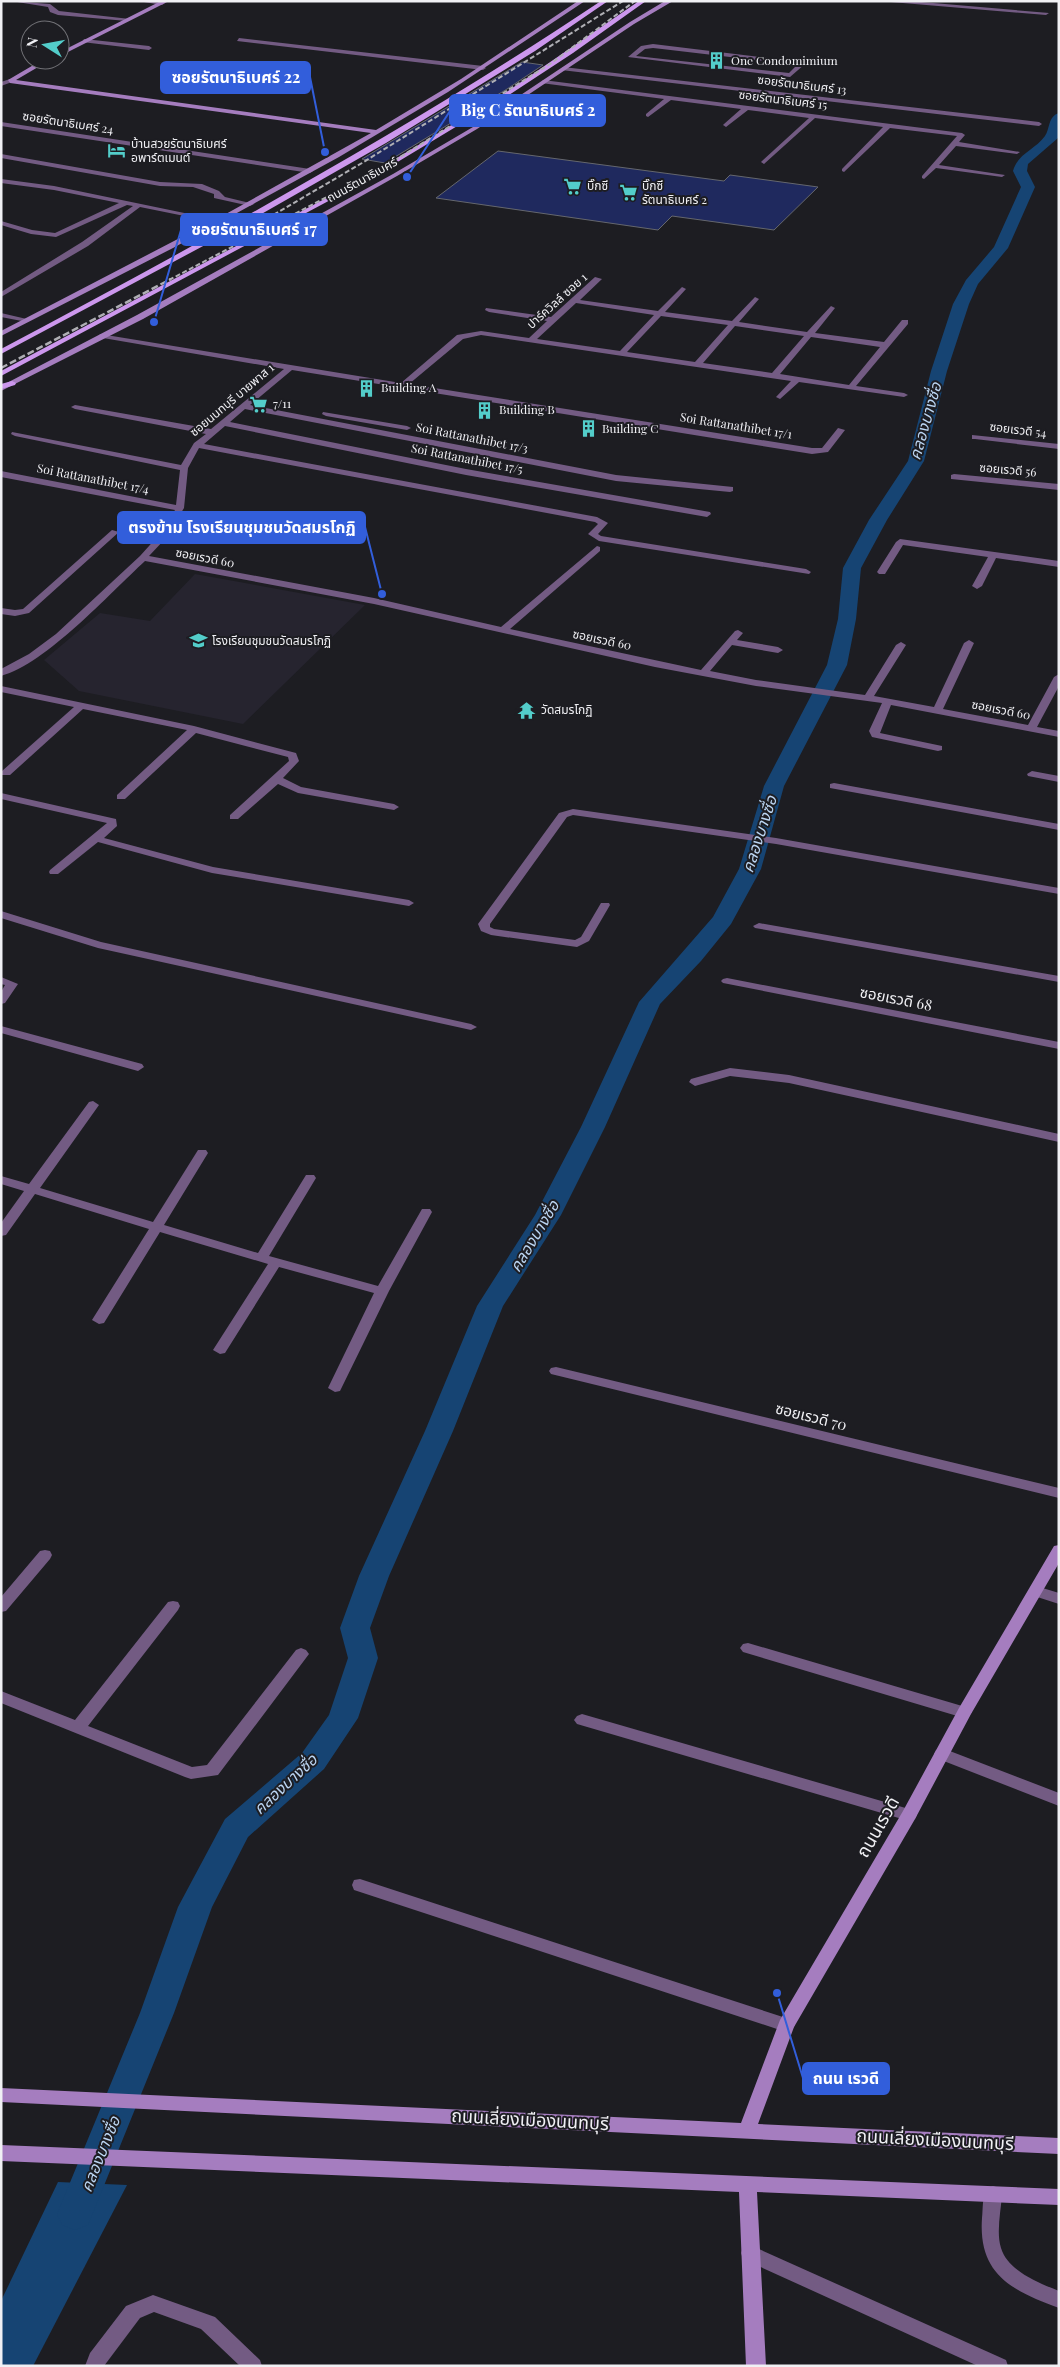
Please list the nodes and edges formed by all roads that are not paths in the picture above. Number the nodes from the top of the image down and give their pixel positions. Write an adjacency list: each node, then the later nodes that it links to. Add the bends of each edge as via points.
1 (14, 1): 14 (street, via 50,6 58,13)
2 (141, 1): 10 (street)
3 (582, 1): 18 (main road)
4 (593, 1): 18 (main road)
5 (605, 1): 76 (main road, ถนนรัตนาธิเบศร์, via 537,48 410,127)
6 (642, 1): 80 (main road, ถนนรัตนาธิเบศร์, via 510,92 372,175)
7 (658, 1): 15 (main road)
8 (670, 1): 15 (main road, ถนนรัตนาธิเบศร์)
9 (882, 1): 11 (street)
10 (164, 2): 14 (main road)
11 (890, 2): 12 (street); 13 (street)
12 (885, 9)
13 (1046, 13)
14 (128, 20): 17 (main road)
15 (634, 22): 22 (main road, ถนนรัตนาธิเบศร์)
16 (239, 40): 21 (street)
17 (84, 41): 19 (street); 20 (main road)
18 (522, 43): 21 (main road)
19 (149, 48)
20 (70, 49)
21 (483, 68): 36 (main road)
22 (563, 69): 26 (main road, ถนนรัตนาธิเบศร์); 33 (street, ซอยรัตนาธิเบศร์ 13)
23 (30, 70): 25 (main road)
24 (790, 78): 24 (street, via 691,64 632,57 643,47 653,46 802,64)
25 (10, 82): 27 (street); 36 (main road)
26 (543, 82): 28 (street, ซอยรัตนาธิเบศร์ 15); 73 (main road, ถนนรัตนาธิเบศร์, via 394,175)
27 (1, 84)
28 (670, 98): 29 (street, ซอยรัตนาธิเบศร์ 15); 30 (street)
29 (747, 107): 31 (street, ซอยรัตนาธิเบศร์ 15); 34 (street)
30 (648, 115)
31 (814, 116): 35 (street, ซอยรัตนาธิเบศร์ 15); 40 (street)
32 (1, 124): 43 (street, ซอยรัตนาธิเบศร์ 24)
33 (1039, 124)
34 (726, 125)
35 (889, 125): 37 (street, ซอยรัตนาธิเบศร์ 15, via 962,135); 42 (street)
36 (376, 132): 43 (main road)
37 (956, 144): 38 (street); 41 (street)
38 (1017, 152)
39 (1, 156): 48 (street)
40 (764, 162)
41 (934, 166): 44 (street); 45 (street)
42 (844, 170)
43 (310, 171): 54 (main road)
44 (1002, 175)
45 (924, 177)
46 (1, 182): 47 (street)
47 (11, 184): 49 (street); 53 (street, via 54,188)
48 (160, 184): 50 (street); 52 (street, via 178,183 208,189)
49 (1, 187)
50 (186, 193)
51 (206, 197): 52 (street)
52 (222, 197): 54 (street)
53 (125, 203): 55 (street); 57 (street, via 56,235)
54 (250, 204): 56 (main road)
55 (138, 206): 56 (street); 60 (street, via 85,244)
56 (219, 221): 67 (main road)
57 (1, 223)
58 (598, 278): 62 (street, ปาร์ควิลล์ ซอย 1)
59 (682, 289): 65 (street)
60 (1, 295)
61 (755, 299): 70 (street)
62 (574, 301): 65 (street); 68 (street, ปาร์ควิลล์ ซอย 1)
63 (830, 308): 72 (street)
64 (489, 310): 68 (street)
65 (660, 313): 70 (street); 77 (street)
66 (1, 315): 67 (street)
67 (27, 320): 71 (main road)
68 (553, 320): 74 (street, ปาร์ควิลล์ ซอย 1)
69 (905, 322): 75 (street)
70 (734, 324): 72 (street); 78 (street)
71 (1, 334)
72 (809, 334): 75 (street); 81 (street)
73 (103, 336): 79 (street, Soi Rattanathibet 17/1); 85 (main road, ถนนรัตนาธิเบศร์)
74 (532, 339): 77 (street); 83 (street, via 481,333 460,337)
75 (886, 345): 84 (street)
76 (1, 352)
77 (622, 353): 78 (street)
78 (698, 364): 81 (street)
79 (291, 367): 83 (street, Soi Rattanathibet 17/1); 88 (street, ซอยนนทบุรี บายพาส 1)
80 (1, 374)
81 (775, 375): 82 (street)
82 (797, 379): 84 (street); 87 (street)
83 (403, 385): 92 (street, Soi Rattanathibet 17/1, via 812,451 825,450)
84 (851, 387): 86 (street)
85 (1, 388)
86 (904, 395)
87 (780, 397)
88 (248, 404): 90 (street, ซอยนนทบุรี บายพาส 1); 91 (street); 102 (street, Soi Rattanathibet 17/3, via 616,478)
89 (76, 408): 93 (street)
90 (222, 424): 93 (street, ซอยนนทบุรี บายพาส 1); 104 (street, Soi Rattanathibet 17/5, via 466,472)
91 (407, 428)
92 (841, 430)
93 (211, 432): 96 (street, ซอยนนทบุรี บายพาส 1)
94 (14, 434): 98 (street, Soi Rattanathibet 17/4)
95 (975, 437): 97 (street, ซอยเรวดี 54)
96 (197, 445): 98 (street, ซอยนนทบุรี บายพาส 1); 110 (street, via 597,520 604,523 592,534 599,538)
97 (1059, 447)
98 (184, 468): 103 (street, ซอยนนทบุรี บายพาส 1)
99 (1, 474): 103 (street, Soi Rattanathibet 17/4)
100 (954, 477): 101 (street, ซอยเรวดี 56)
101 (1059, 487)
102 (730, 489)
103 (180, 508): 108 (street, ซอยนนทบุรี บายพาส 1, via 170,527)
104 (707, 514)
105 (114, 532): 113 (street, via 26,611)
106 (597, 549): 114 (street)
107 (993, 555): 109 (street); 111 (street, via 900,542); 112 (street)
108 (143, 558): 114 (street, ซอยเรวดี 60, via 374,601); 121 (street, ซอยนนทบุรี บายพาส 1, via 49,644)
109 (1059, 564)
110 (806, 572)
111 (882, 572)
112 (977, 586)
113 (1, 611)
114 (501, 631): 120 (street, ซอยเรวดี 60)
115 (738, 632): 116 (street)
116 (730, 642): 119 (street); 120 (street)
117 (969, 643): 127 (street)
118 (901, 645): 124 (street)
119 (778, 650)
120 (704, 673): 124 (street, ซอยเรวดี 60)
121 (1, 674)
122 (1059, 676): 128 (street)
123 (1, 689): 126 (street)
124 (868, 698): 125 (street, ซอยเรวดี 60)
125 (888, 701): 127 (street, ซอยเรวดี 60); 131 (street, via 874,731 876,735)
126 (81, 706): 129 (street); 132 (street)
127 (938, 710): 128 (street, ซอยเรวดี 60)
128 (1031, 728): 130 (street, ซอยเรวดี 60)
129 (194, 729): 134 (street, via 292,755 294,762); 138 (street)
130 (1059, 734)
131 (938, 748)
132 (6, 773)
133 (1032, 774): 135 (street)
134 (277, 779): 139 (street, via 298,790); 140 (street)
135 (1059, 780)
136 (834, 786): 141 (street)
137 (1, 796): 142 (street, via 111,820 112,826)
138 (121, 796)
139 (394, 807)
140 (234, 817)
141 (1059, 827)
142 (97, 839): 143 (street); 145 (street, via 212,870)
143 (54, 872)
144 (1059, 890): 146 (street, via 776,840 577,812 566,814 484,924 485,929 491,932 576,944 585,939)
145 (409, 903)
146 (605, 905)
147 (1, 914): 153 (street, via 98,945)
148 (759, 926): 149 (street)
149 (1059, 979)
150 (1, 980): 152 (street, via 12,984)
151 (727, 981): 155 (street, ซอยเรวดี 68)
152 (1, 1001)
153 (471, 1027)
154 (1, 1029): 156 (street)
155 (1059, 1046)
156 (138, 1067)
157 (695, 1082): 159 (street, via 730,1072 789,1078)
158 (93, 1105): 163 (street)
159 (1059, 1138)
160 (202, 1153): 165 (street)
161 (310, 1178): 167 (street)
162 (1, 1180): 163 (street)
163 (32, 1189): 165 (street); 166 (street)
164 (426, 1212): 169 (street)
165 (155, 1226): 167 (street); 170 (street)
166 (1, 1232)
167 (261, 1258): 168 (street)
168 (276, 1262): 169 (street); 171 (street)
169 (382, 1291): 173 (street)
170 (100, 1320)
171 (220, 1350)
172 (556, 1371): 174 (street, ซอยเรวดี 70)
173 (335, 1388)
174 (1059, 1493)
175 (1059, 1550): 177 (main road, ถนนเรวดี)
176 (45, 1555): 180 (street)
177 (1036, 1591): 178 (street); 184 (main road, ถนนเรวดี)
178 (1059, 1599)
179 (173, 1606): 186 (street)
180 (1, 1607)
181 (748, 1648): 184 (street)
182 (301, 1654): 186 (street, via 212,1770 191,1773)
183 (1, 1697): 186 (street)
184 (964, 1712): 187 (main road, ถนนเรวดี)
185 (582, 1720): 189 (street)
186 (78, 1728)
187 (942, 1754): 188 (street); 189 (main road, ถนนเรวดี)
188 (1059, 1800)
189 (908, 1815): 191 (main road, ถนนเรวดี)
190 (360, 1885): 191 (street)
191 (786, 2025): 193 (main road, ถนนเรวดี)
192 (1, 2095): 193 (main road, ถนนเลี่ยงเมืองนนทบุรี)
193 (747, 2130): 194 (main road, ถนนเลี่ยงเมืองนนทบุรี)
194 (1059, 2146)
195 (8, 2153): 196 (main road)
196 (748, 2184): 197 (main road); 199 (main road)
197 (993, 2194): 198 (main road); 200 (street, via 992,2248 1000,2267)
198 (1059, 2197)
199 (750, 2252): 203 (main road); 204 (street)
200 (1059, 2300)
201 (94, 2366): 202 (street, via 133,2312 153,2303 208,2323)
202 (253, 2366)
203 (756, 2366)
204 (999, 2366)

